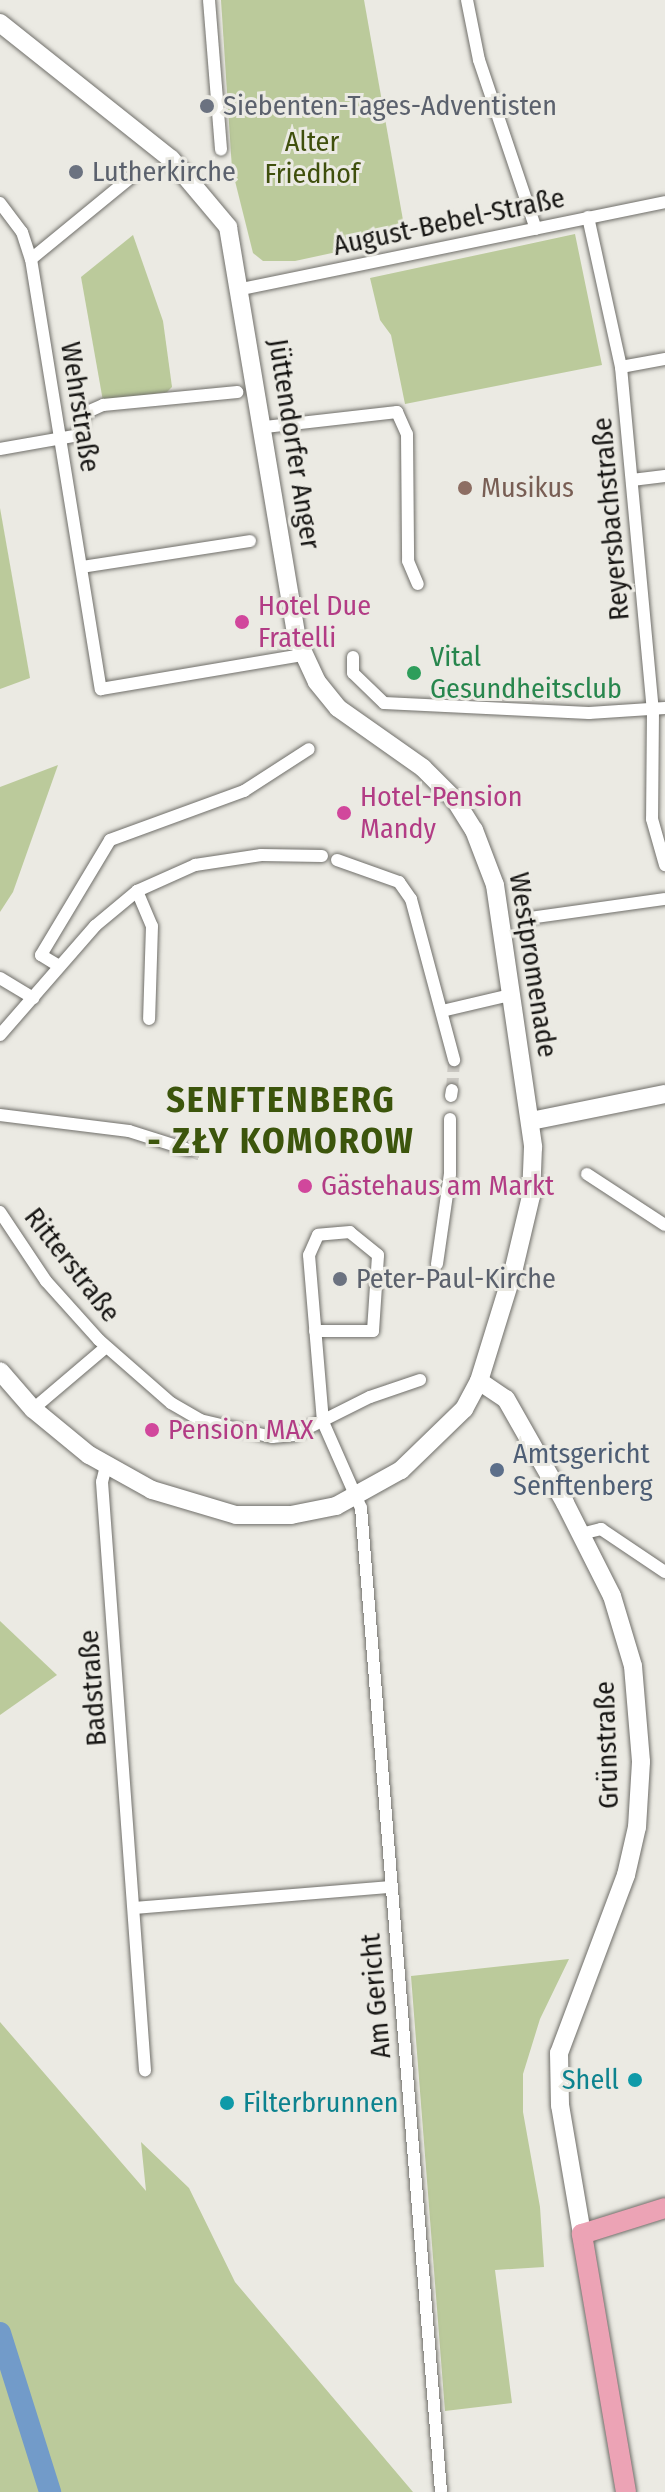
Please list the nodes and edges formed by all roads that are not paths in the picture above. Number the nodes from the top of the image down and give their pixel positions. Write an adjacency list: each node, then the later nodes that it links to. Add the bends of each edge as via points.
1 (209, 0): 4 (street)
2 (467, 0): 9 (street, via 479,60)
3 (0, 23): 11 (main road, Jüttendorfer Anger, via 194,181 228,227)
4 (221, 150)
5 (130, 178): 10 (street)
6 (665, 202): 8 (street, August-Bebel-Straße)
7 (0, 203): 10 (street, Wehrstraße, via 22,232)
8 (588, 217): 9 (street, August-Bebel-Straße); 13 (street, Reyersbachstraße)
9 (536, 229): 11 (street, August-Bebel-Straße)
10 (31, 259): 16 (street, Wehrstraße)
11 (242, 289): 15 (main road, Jüttendorfer Anger)
12 (665, 359): 13 (street)
13 (621, 367): 19 (street, Reyersbachstraße)
14 (237, 392): 16 (street, via 91,408 79,435)
15 (265, 427): 22 (street, via 397,412 407,434 408,561); 23 (main road, Jüttendorfer Anger)
16 (61, 438): 17 (street); 21 (street, Wehrstraße)
17 (0, 449)
18 (665, 476): 19 (street)
19 (632, 480): 25 (street, Reyersbachstraße)
20 (250, 541): 21 (street)
21 (82, 567): 23 (street, Wehrstraße, via 101,689)
22 (418, 584)
23 (302, 655): 35 (main road, Westpromenade, via 338,708 417,762 466,815 495,885)
24 (353, 657): 25 (street, via 353,673 384,703 589,713)
25 (659, 709): 29 (street, Reyersbachstraße, via 652,819)
26 (309, 749): 33 (street, via 244,791 110,840 41,955)
27 (322, 856): 30 (street, via 261,855 195,865)
28 (337, 860): 37 (street, via 399,882 411,899)
29 (665, 865)
30 (137, 891): 33 (street); 38 (street, via 152,926)
31 (665, 899): 32 (street)
32 (529, 918)
33 (59, 966): 36 (street)
34 (0, 978): 36 (street)
35 (510, 995): 37 (street); 44 (main road, Westpromenade)
36 (33, 998): 39 (street)
37 (442, 1011): 40 (street)
38 (149, 1019)
39 (0, 1035)
40 (454, 1060)
41 (665, 1094): 44 (main road)
42 (0, 1115): 45 (street, via 171,1138)
43 (450, 1119): 49 (street, via 450,1180)
44 (531, 1121): 54 (main road, Westpromenade, via 527,1216)
45 (189, 1150)
46 (587, 1174): 48 (street)
47 (0, 1212): 51 (street, Ritterstraße, via 46,1281)
48 (665, 1225)
49 (437, 1264)
50 (315, 1331): 50 (street, Am Gericht, via 373,1331 378,1255 350,1232 318,1235 309,1255); 56 (street, Am Gericht)
51 (106, 1347): 55 (street); 56 (street, Ritterstraße, via 200,1420 236,1431 294,1435)
52 (0, 1371): 55 (main road, Westpromenade)
53 (420, 1380): 56 (street, Ritterstraße)
54 (479, 1381): 58 (main road, Westpromenade, via 464,1409 437,1438 401,1470); 59 (main road, Grünstraße, via 506,1399)
55 (33, 1409): 57 (main road, Westpromenade)
56 (323, 1422): 58 (street, Am Gericht)
57 (106, 1466): 58 (main road, Westpromenade, via 152,1490 236,1515 312,1513); 62 (street, Badstraße, via 102,1482)
58 (356, 1498): 61 (street, Am Gericht)
59 (581, 1534): 60 (street, via 601,1529); 65 (main road, Grünstraße, via 628,1641 641,1762 637,1827 626,1875 559,2053 560,2105)
60 (665, 1572)
61 (391, 1887): 62 (street); 66 (street, Am Gericht)
62 (134, 1908): 63 (street, Badstraße)
63 (145, 2070)
64 (665, 2208): 65 (main road)
65 (582, 2234): 67 (main road)
66 (441, 2492)
67 (626, 2492)

